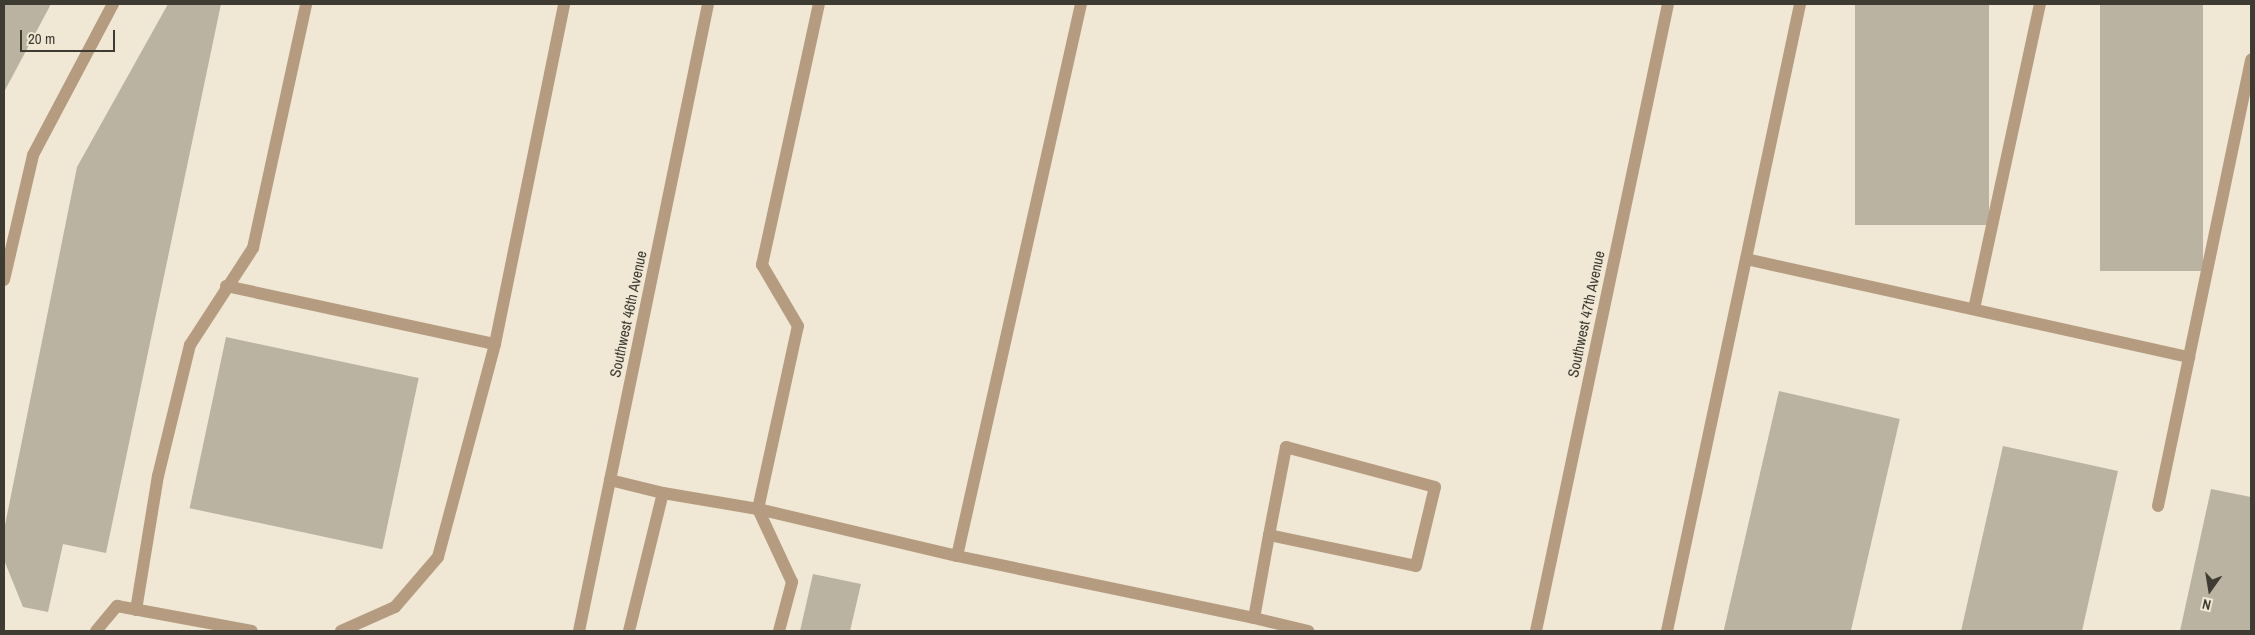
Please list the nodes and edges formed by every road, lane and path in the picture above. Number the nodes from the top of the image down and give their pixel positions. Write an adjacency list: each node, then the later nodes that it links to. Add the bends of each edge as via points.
1 (113, 4): 12 (street, via 33,155)
2 (306, 4): 13 (street, via 253,248)
3 (564, 4): 15 (street)
4 (708, 4): 17 (street, Southwest 46th Avenue)
5 (819, 4): 20 (street, via 762,265 798,326)
6 (1081, 4): 22 (street)
7 (1668, 4): 32 (street, Southwest 47th Avenue)
8 (1800, 4): 11 (street)
9 (2040, 4): 14 (street)
10 (2251, 59): 16 (street)
11 (1746, 259): 14 (street); 33 (street)
12 (4, 280)
13 (226, 286): 15 (street); 23 (street, via 190,345 158,476)
14 (1974, 309): 16 (street)
15 (496, 344): 27 (street, via 438,557 396,607)
16 (2189, 357): 19 (street)
17 (610, 480): 18 (street); 28 (street, Southwest 46th Avenue)
18 (663, 493): 20 (street); 29 (street)
19 (2158, 506)
20 (758, 509): 22 (street); 30 (street, via 792,582)
21 (1269, 535): 21 (street, via 1286,447 1434,487 1416,566); 24 (street)
22 (957, 556): 24 (street)
23 (136, 610): 25 (street); 26 (street, via 117,606)
24 (1254, 618): 31 (street)
25 (244, 630)
26 (96, 631)
27 (341, 631)
28 (579, 631)
29 (629, 631)
30 (779, 631)
31 (1308, 631)
32 (1536, 631)
33 (1667, 631)

